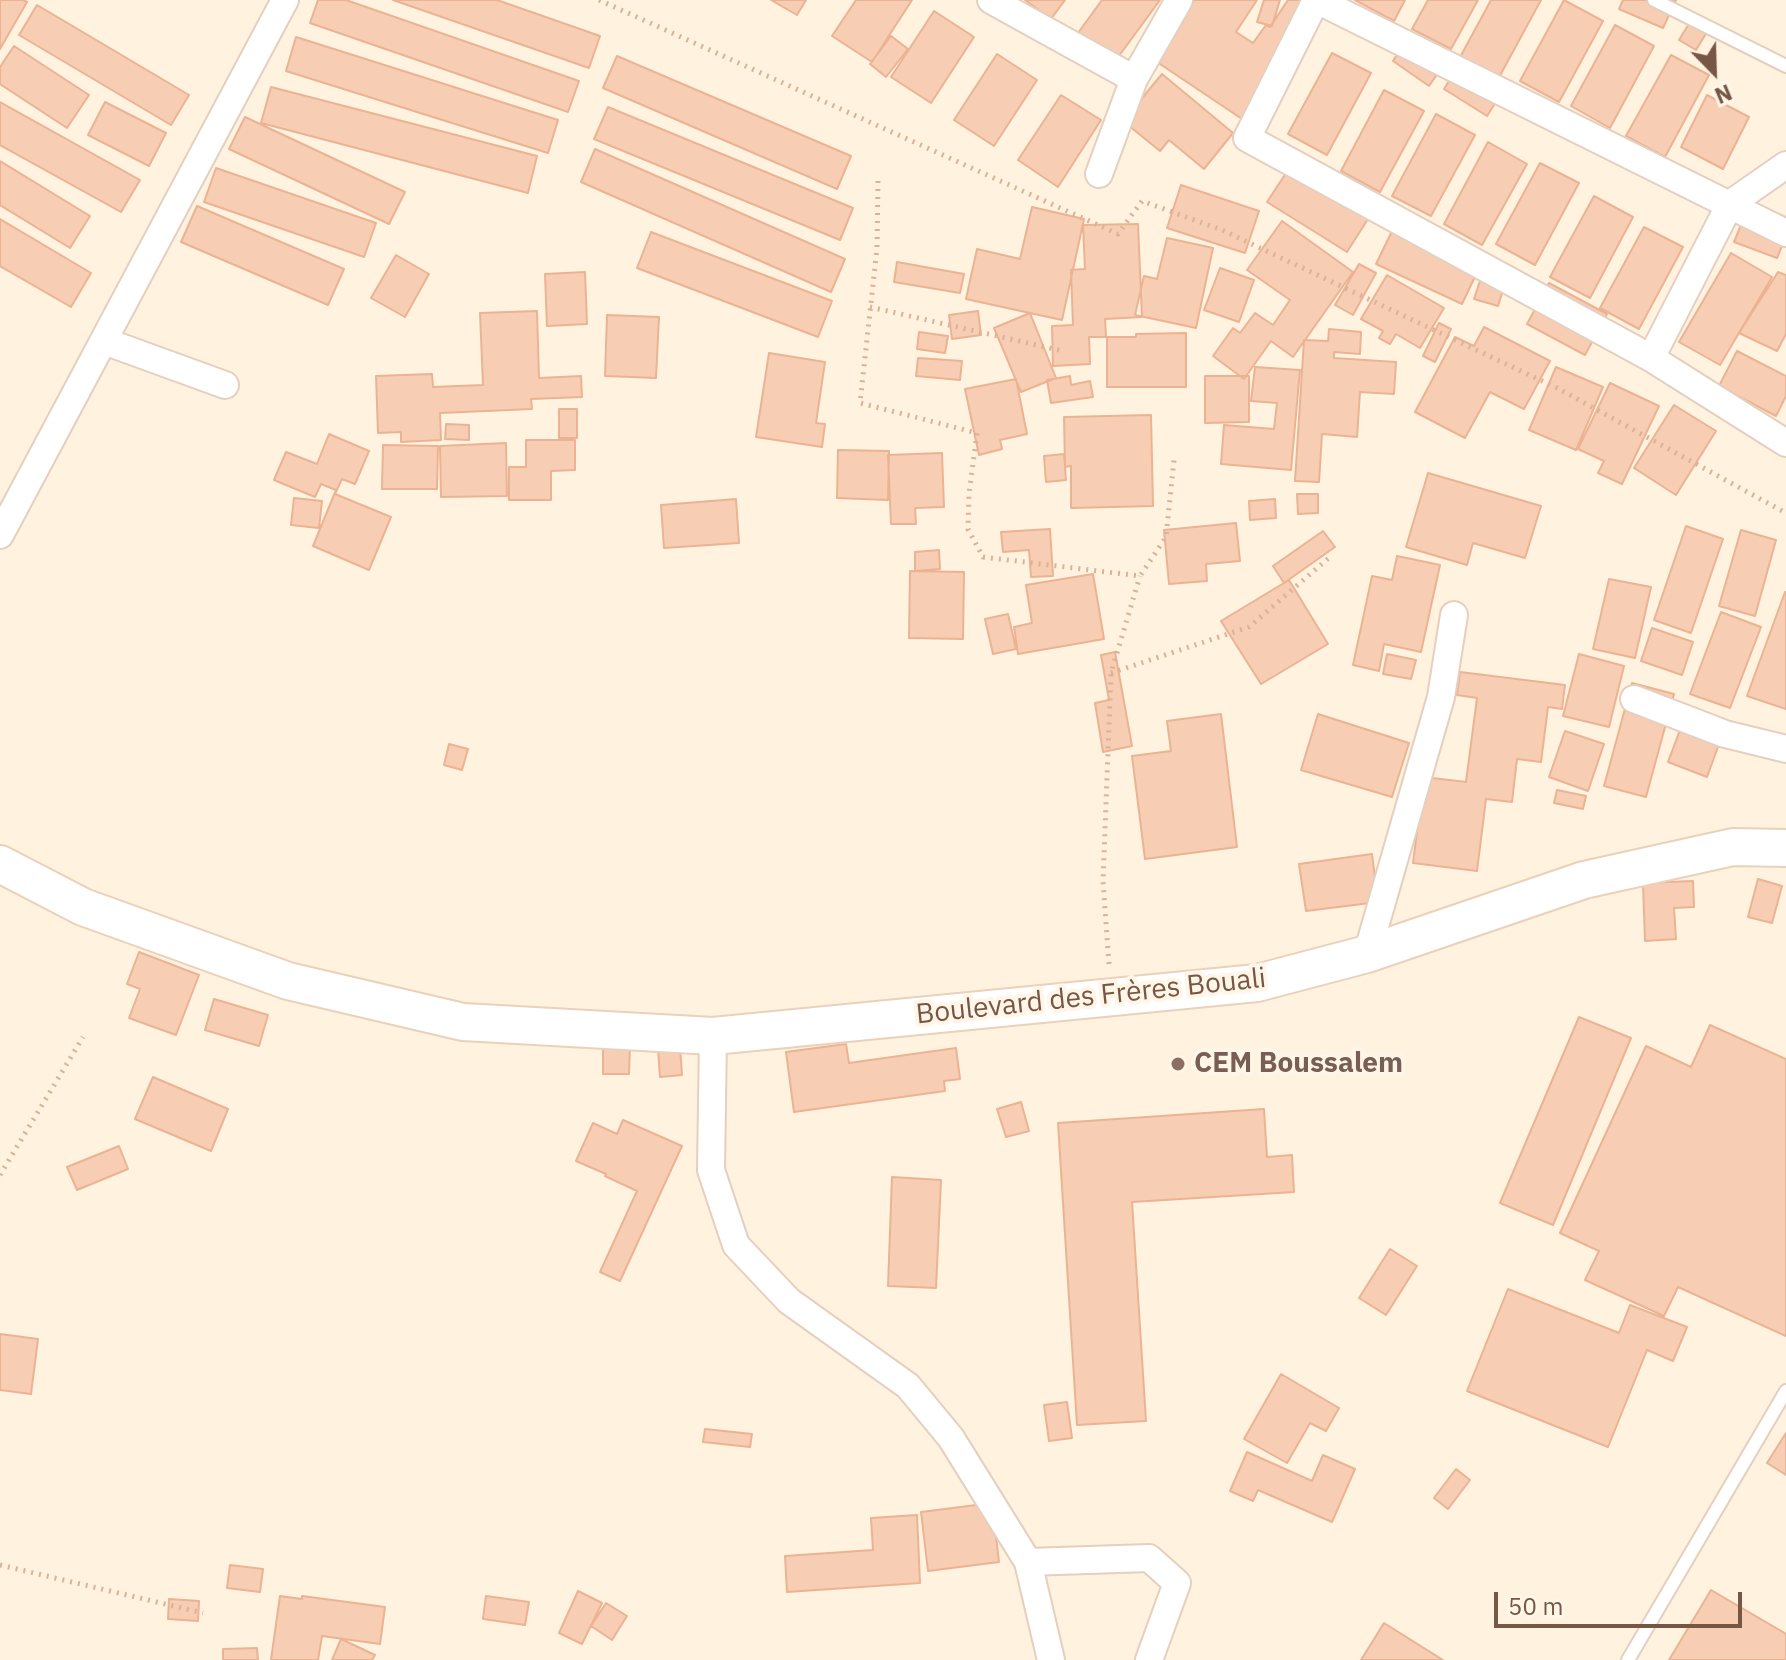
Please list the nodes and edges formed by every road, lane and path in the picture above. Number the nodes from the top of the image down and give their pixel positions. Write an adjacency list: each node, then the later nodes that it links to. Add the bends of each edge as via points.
1 (285, 0): 15 (street)
2 (599, 0): 21 (path, via 1118,234 1142,201 1222,230 1557,388)
3 (991, 0): 8 (street)
4 (1179, 0): 8 (street)
5 (1316, 0): 12 (street); 17 (street, via 1247,138)
6 (1654, 0): 7 (lane)
7 (1786, 66)
8 (1134, 79): 10 (street)
9 (1786, 165): 12 (street)
10 (1099, 174)
11 (878, 181): 14 (path)
12 (1730, 204): 13 (street); 17 (street)
13 (1786, 233)
14 (870, 307): 16 (path); 24 (path, via 860,403 977,433 968,529 983,557)
15 (104, 341): 18 (street); 22 (street)
16 (1063, 351)
17 (1651, 358): 19 (street)
18 (225, 385)
19 (1786, 443)
20 (1174, 460): 24 (path, via 1166,537)
21 (1786, 513)
22 (0, 535)
23 (1331, 556): 26 (path, via 1249,627)
24 (1140, 576): 26 (path)
25 (1454, 615): 31 (street, via 1441,697)
26 (1111, 673): 32 (path, via 1103,882)
27 (1634, 699): 28 (street, via 1725,734)
28 (1786, 749)
29 (1786, 848): 31 (street, Boulevard des Frères Bouali, via 1733,847 1584,880)
30 (0, 864): 33 (street, Boulevard des Frères Bouali, via 83,907 288,981 463,1022)
31 (1367, 954): 32 (street, Boulevard des Frères Bouali, via 1257,983)
32 (1112, 997): 33 (street, Boulevard des Frères Bouali)
33 (713, 1036): 37 (street, via 711,1170 736,1245 789,1301 908,1386 951,1438)
34 (83, 1037): 35 (path)
35 (0, 1175)
36 (1786, 1391): 42 (lane)
37 (1028, 1562): 40 (street); 41 (street, via 1149,1558 1177,1583)
38 (0, 1565): 39 (path)
39 (203, 1613)
40 (1051, 1660)
41 (1149, 1660)
42 (1628, 1660)

